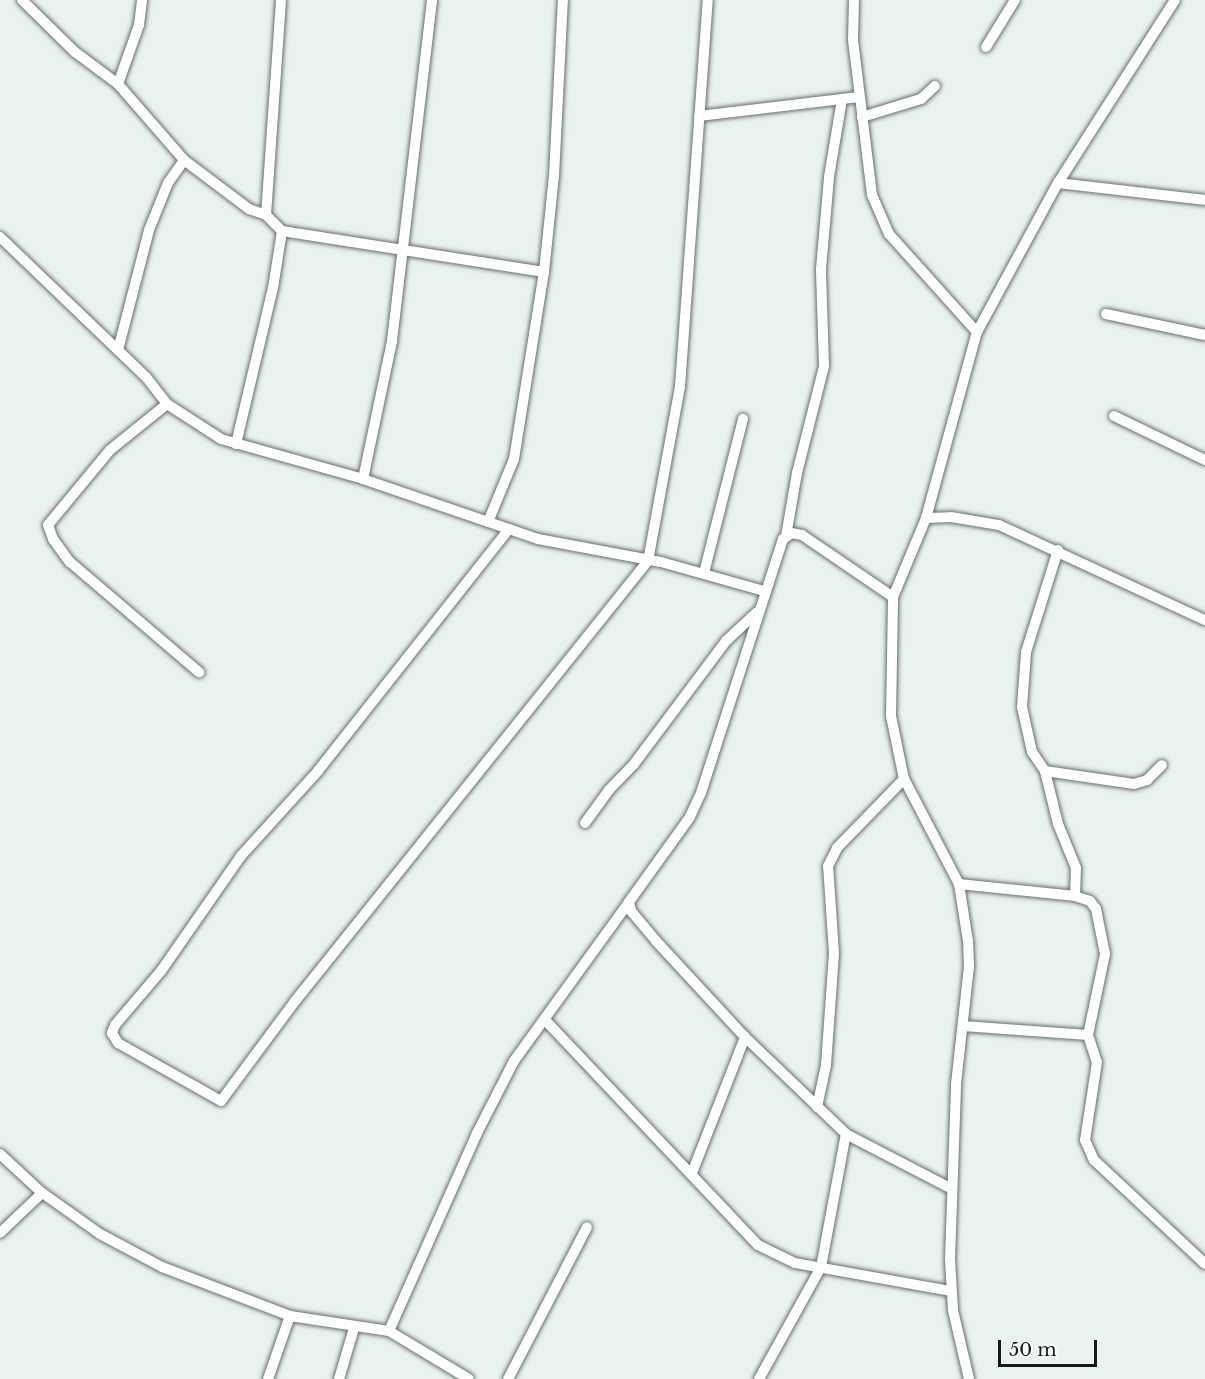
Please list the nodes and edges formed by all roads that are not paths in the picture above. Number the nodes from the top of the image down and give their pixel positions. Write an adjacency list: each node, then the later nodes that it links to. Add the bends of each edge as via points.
1 (22, 0): 11 (street, via 75,52)
2 (142, 0): 11 (street, via 139,25)
3 (281, 0): 20 (street)
4 (432, 0): 23 (street)
5 (562, 0): 24 (street, via 554,176)
6 (708, 0): 15 (street)
7 (854, 0): 13 (street, via 853,40)
8 (1015, 0): 10 (street)
9 (1175, 0): 18 (street)
10 (986, 46)
11 (118, 84): 17 (street)
12 (935, 86): 16 (street, via 921,99)
13 (859, 97): 14 (street); 16 (street)
14 (842, 99): 15 (street); 38 (street, via 829,177 821,269 824,366)
15 (699, 116): 40 (street, via 680,387)
16 (861, 117): 26 (street, via 872,195 889,234)
17 (184, 160): 20 (street, via 249,209); 28 (street, via 168,183 149,230)
18 (1058, 183): 19 (street); 26 (street)
19 (1205, 200)
20 (266, 215): 21 (street)
21 (282, 231): 23 (street, via 330,242); 32 (street, via 273,288)
22 (0, 237): 28 (street)
23 (405, 249): 24 (street); 34 (street, via 392,341)
24 (544, 272): 36 (street, via 514,459)
25 (1106, 314): 27 (street)
26 (977, 332): 35 (street)
27 (1205, 335)
28 (118, 350): 29 (street)
29 (166, 404): 32 (street, via 212,434); 46 (street, via 110,450 48,525 52,539 70,562)
30 (1114, 417): 33 (street)
31 (743, 419): 41 (street)
32 (236, 444): 34 (street)
33 (1205, 460)
34 (363, 479): 36 (street)
35 (926, 518): 39 (street, via 951,517 999,525); 43 (street)
36 (488, 522): 37 (street)
37 (509, 529): 40 (street); 40 (street, via 318,771 241,856 161,971 115,1025 112,1034 118,1043 221,1101 296,1000)
38 (786, 536): 42 (street); 43 (street, via 802,535)
39 (1058, 550): 45 (street); 48 (street, via 1026,652 1022,707 1032,752)
40 (648, 561): 41 (street)
41 (704, 573): 42 (street)
42 (764, 591): 44 (street)
43 (893, 597): 49 (street, via 891,716)
44 (758, 612): 50 (street, via 726,641 634,764); 53 (street, via 729,715 701,793 690,817)
45 (1205, 620)
46 (199, 672)
47 (1162, 765): 48 (street, via 1147,780 1134,784)
48 (1045, 771): 52 (street, via 1058,824 1076,868)
49 (904, 779): 51 (street); 58 (street, via 837,848 828,866 834,953 826,1065)
50 (585, 822)
51 (958, 884): 52 (street); 55 (street, via 969,967)
52 (1075, 896): 56 (street, via 1090,901 1096,909 1105,954)
53 (629, 902): 54 (street); 57 (street, via 631,911 656,941)
54 (546, 1021): 61 (street); 71 (street, via 514,1061 477,1133)
55 (963, 1026): 56 (street); 62 (street, via 956,1084)
56 (1088, 1035): 66 (street, via 1097,1062 1085,1140 1094,1160)
57 (745, 1037): 58 (street); 61 (street)
58 (817, 1107): 59 (street)
59 (846, 1134): 62 (street); 67 (street)
60 (0, 1154): 63 (street)
61 (692, 1173): 67 (street, via 758,1245 785,1259)
62 (952, 1189): 68 (street)
63 (42, 1193): 65 (street); 69 (street, via 100,1234 162,1268)
64 (587, 1227): 77 (street)
65 (0, 1233)
66 (1205, 1264)
67 (820, 1267): 68 (street); 78 (street)
68 (950, 1290): 79 (street)
69 (290, 1316): 70 (street); 73 (street)
70 (354, 1328): 71 (street); 74 (street)
71 (389, 1331): 72 (street)
72 (453, 1367): 75 (street); 76 (street)
73 (268, 1379)
74 (339, 1379)
75 (449, 1379)
76 (469, 1379)
77 (508, 1379)
78 (759, 1379)
79 (969, 1379)

